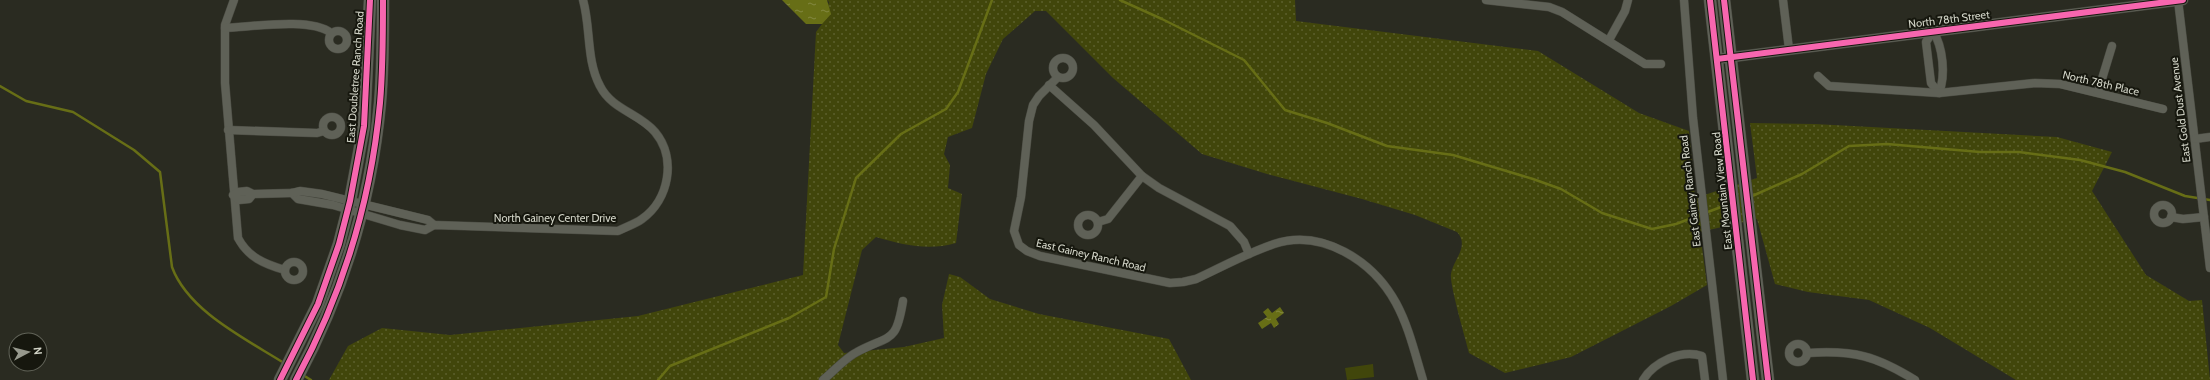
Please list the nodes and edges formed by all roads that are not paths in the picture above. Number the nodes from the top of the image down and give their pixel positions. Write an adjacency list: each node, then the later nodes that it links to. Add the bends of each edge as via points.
1 (234, 0): 12 (street)
2 (370, 0): 33 (main road, East Doubletree Ranch Road, via 364,126)
3 (383, 0): 34 (main road, via 379,108 373,160)
4 (583, 0): 38 (street, North Gainey Center Drive, via 592,63 600,86 612,102 648,125 664,148 668,172 656,205 643,218 618,231)
5 (1486, 0): 15 (street, via 1549,7)
6 (1628, 0): 15 (street, via 1625,11)
7 (1684, 0): 50 (street, East Gainey Ranch Road, via 1693,118)
8 (1710, 0): 19 (main road, East Mountain View Road)
9 (1724, 0): 18 (main road, East Mountain View Road)
10 (1783, 0): 17 (street)
11 (2180, 0): 13 (street, North 78th Street); 30 (street, East Gold Dust Avenue)
12 (225, 28): 14 (street, via 320,26); 27 (street)
13 (1933, 31): 17 (street, North 78th Street); 25 (street, via 1938,40 1944,82); 25 (street, via 1926,42 1931,83)
14 (332, 34)
15 (1609, 40): 20 (street, via 1645,64)
16 (2112, 46): 24 (street)
17 (1789, 49): 18 (street, North 78th Street)
18 (1731, 57): 19 (street, North 78th Street); 52 (main road, East Mountain View Road)
19 (1717, 59): 51 (main road, East Mountain View Road)
20 (1661, 64)
21 (1818, 76): 25 (street, North 78th Place, via 1830,86)
22 (1058, 77): 23 (street, East Gainey Ranch Road)
23 (1049, 86): 31 (street, via 1094,125); 39 (street, East Gainey Ranch Road, via 1033,106 1029,121 1014,231 1020,245 1027,251 1040,256 1170,282 1196,278)
24 (2098, 92): 25 (street, North 78th Place, via 2060,84 2035,83); 26 (street, North 78th Place)
25 (1939, 93)
26 (2163, 109)
27 (228, 130): 28 (street, via 317,133); 32 (street)
28 (324, 131)
29 (2210, 137): 30 (street)
30 (2195, 139): 35 (street, East Gold Dust Avenue)
31 (1142, 176): 37 (street, via 1108,219); 39 (street, via 1159,188 1230,226 1244,242)
32 (233, 195): 33 (street, North Gainey Center Drive, via 247,191 253,194 300,191 322,194); 41 (street, via 238,238 243,248 252,257)
33 (349, 205): 34 (street, North Gainey Center Drive); 44 (main road, East Doubletree Ranch Road, via 325,288)
34 (363, 209): 38 (street, North Gainey Center Drive, via 428,220); 38 (street, North Gainey Center Drive, via 400,226 425,230); 45 (main road, via 347,267 313,349)
35 (2204, 215): 36 (street, via 2183,219); 40 (street, East Gold Dust Avenue)
36 (2171, 217)
37 (1098, 222)
38 (434, 226)
39 (1249, 254): 47 (street, East Gainey Ranch Road, via 1275,244 1308,241 1328,245 1356,258 1379,279 1395,302 1404,320)
40 (2210, 268)
41 (285, 270)
42 (903, 301): 46 (street, via 899,324 889,338 856,352)
43 (1808, 353): 53 (street, via 1854,353 1890,365)
44 (280, 380)
45 (296, 380)
46 (823, 380)
47 (1423, 380)
48 (1643, 380): 49 (street, via 1659,364 1686,354 1702,356)
49 (1705, 380)
50 (1722, 380)
51 (1754, 380)
52 (1768, 380)
53 (1915, 380)

